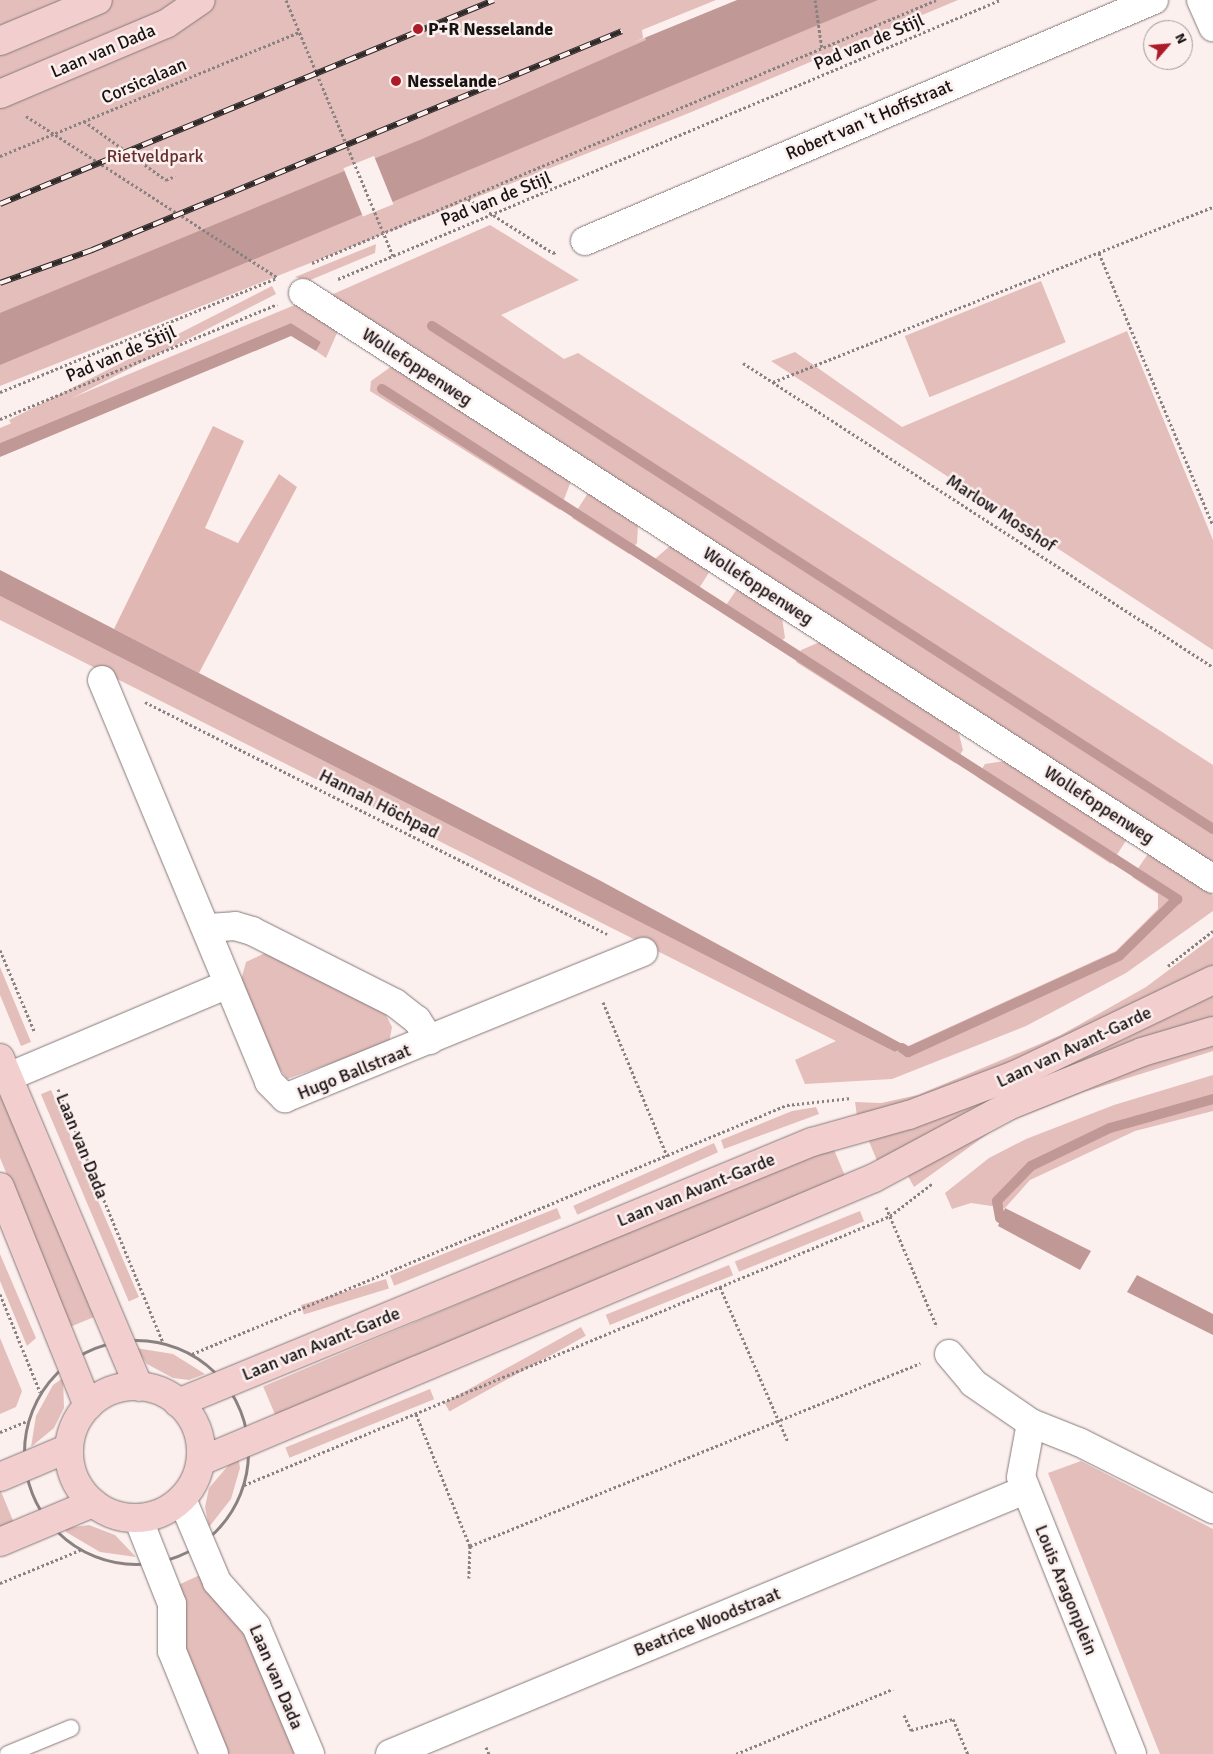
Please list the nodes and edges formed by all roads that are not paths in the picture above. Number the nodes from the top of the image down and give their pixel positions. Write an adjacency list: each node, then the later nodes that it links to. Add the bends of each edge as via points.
1 (98, 0): 6 (street)
2 (201, 0): 7 (street, Laan van Dada, via 166,24)
3 (1154, 0): 8 (street, Robert van 't Hoffstraat)
4 (1201, 0): 5 (street)
5 (1213, 27)
6 (0, 41)
7 (0, 94)
8 (585, 241)
9 (295, 284): 11 (street, Wollefoppenweg)
10 (102, 680): 12 (street, Hugo Ballstraat)
11 (1213, 879)
12 (208, 928): 15 (street, Hugo Ballstraat); 17 (street, Hugo Ballstraat, via 235,926 252,931 395,1003 417,1020)
13 (643, 952): 17 (street, Hugo Ballstraat)
14 (1213, 980): 22 (street, Laan van Avant-Garde, via 1007,1078 917,1112 812,1142)
15 (228, 984): 17 (street, Hugo Ballstraat, via 269,1082 285,1098); 18 (street, via 47,1061)
16 (1213, 1031): 26 (street, Laan van Avant-Garde, via 1142,1052 1015,1104 874,1178)
17 (430, 1040)
18 (4, 1067): 21 (street)
19 (0, 1187): 23 (street)
20 (948, 1354): 24 (street, via 973,1383)
21 (139, 1387): 22 (street, via 164,1393); 23 (street, via 112,1391)
22 (178, 1403): 26 (street, via 197,1429)
23 (88, 1406): 25 (street, via 73,1429)
24 (1031, 1423): 28 (street, Louis Aragonplein, via 1020,1466); 31 (street)
25 (69, 1448): 27 (street); 30 (street, via 73,1474)
26 (200, 1461): 29 (street)
27 (0, 1477)
28 (1025, 1490): 38 (street, Beatrice Woodstraat); 39 (street, Louis Aragonplein)
29 (182, 1499): 32 (street, via 162,1513); 37 (street, Laan van Dada, via 217,1582 256,1626)
30 (93, 1503): 32 (street, via 114,1515); 33 (street)
31 (1213, 1509)
32 (138, 1518): 36 (street, via 172,1604 174,1656)
33 (0, 1542)
34 (71, 1728): 35 (lane)
35 (8, 1754)
36 (214, 1754)
37 (310, 1754)
38 (390, 1754)
39 (1132, 1754)

